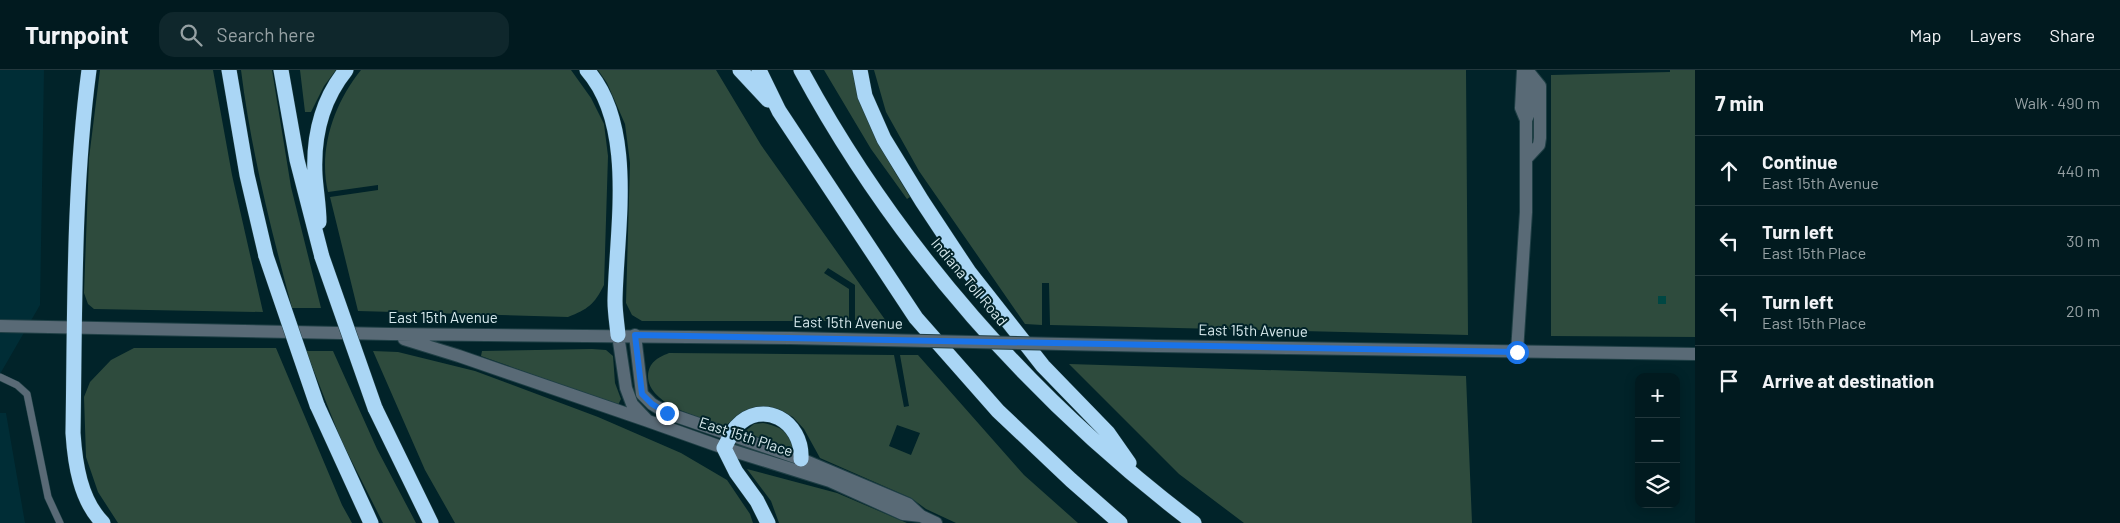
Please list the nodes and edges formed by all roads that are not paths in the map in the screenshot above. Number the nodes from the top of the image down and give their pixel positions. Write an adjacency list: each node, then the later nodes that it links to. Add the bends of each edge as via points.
1 (89, 70): 15 (highway, via 77,197)
2 (229, 70): 29 (highway, bridge, via 247,175 266,256 317,405)
3 (281, 70): 13 (highway, via 297,160)
4 (346, 70): 13 (highway, via 324,105 314,152)
5 (587, 70): 17 (highway, via 606,103 619,158 615,303)
6 (740, 70): 11 (highway)
7 (759, 70): 11 (highway)
8 (800, 70): 25 (highway, Indiana Toll Road, via 858,167 963,306 1044,395)
9 (860, 70): 25 (highway, via 865,96 884,139 969,272 1043,366 1108,433)
10 (1527, 71): 12 (street, via 1521,108 1526,120); 12 (street, via 1540,89 1540,138)
11 (779, 111): 33 (highway, via 916,318 998,411)
12 (1526, 159): 19 (street, via 1524,271)
13 (320, 250): 30 (highway, bridge, via 375,408)
14 (0, 326): 15 (street, East 15th Avenue)
15 (74, 328): 16 (street, East 15th Avenue); 28 (highway, via 75,462 84,492)
16 (390, 334): 17 (street, East 15th Avenue); 22 (street)
17 (618, 335): 18 (street, East 15th Avenue); 22 (street, East 15th Place, via 626,388 632,404)
18 (635, 335): 19 (street, East 15th Avenue, bridge); 23 (street, East 15th Place, via 642,394 667,413)
19 (1517, 352): 20 (street, East 15th Avenue)
20 (1695, 354)
21 (0, 377): 27 (lane, via 27,394 48,497)
22 (648, 421): 23 (street, East 15th Place)
23 (727, 441): 24 (street, East 15th Place); 24 (highway, via 736,426 755,416 776,417 786,422 796,434); 26 (street, East 15th Place, via 830,481 903,514); 31 (highway, via 736,472)
24 (802, 459): 26 (street, East 15th Place, via 908,504)
25 (1144, 485): 34 (highway, Indiana Toll Road)
26 (925, 520): 32 (street, East 15th Place)
27 (58, 521)
28 (103, 523)
29 (371, 523)
30 (431, 523)
31 (768, 523)
32 (936, 523)
33 (1120, 523)
34 (1194, 523)

